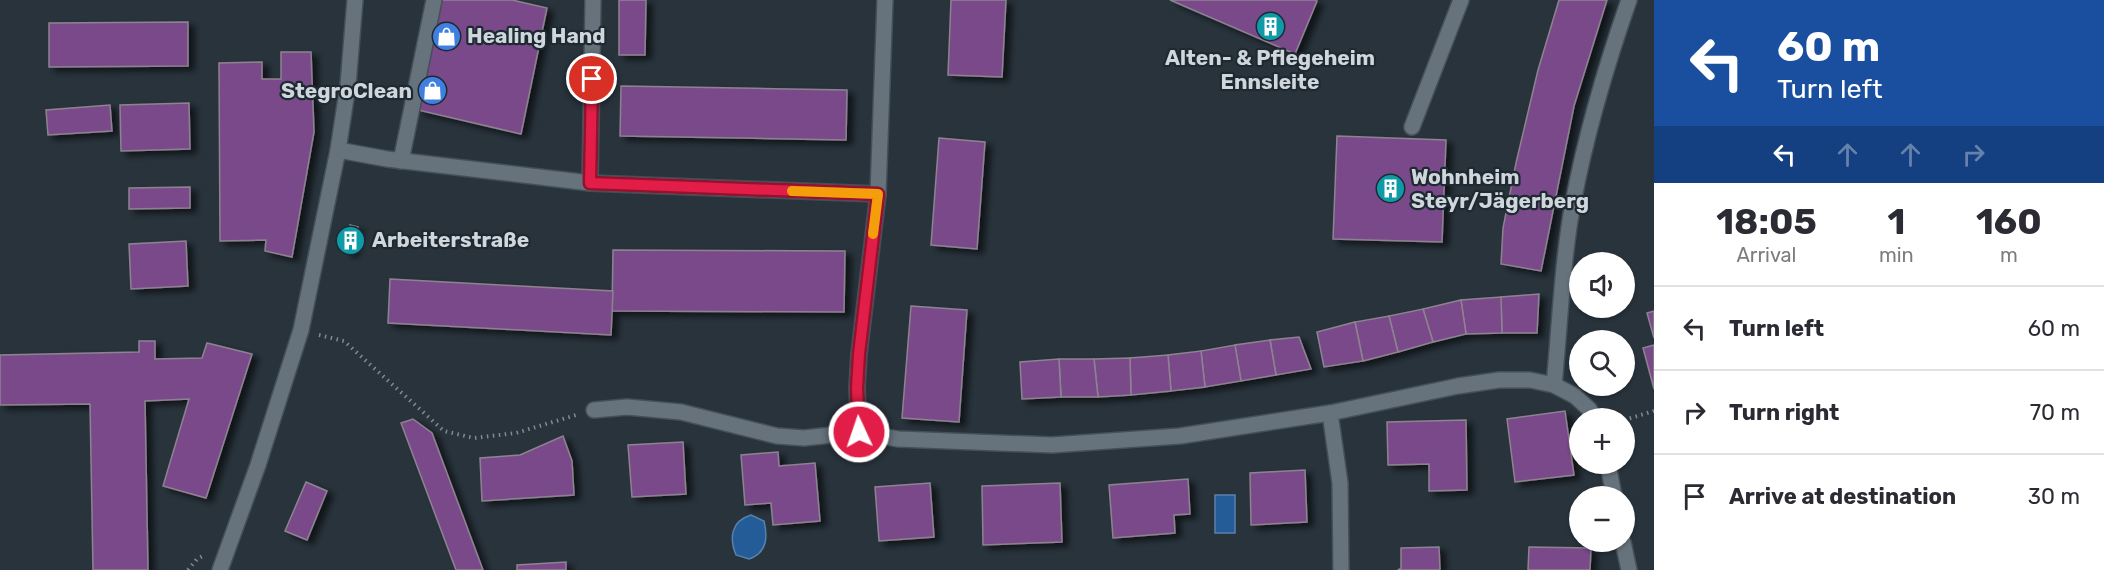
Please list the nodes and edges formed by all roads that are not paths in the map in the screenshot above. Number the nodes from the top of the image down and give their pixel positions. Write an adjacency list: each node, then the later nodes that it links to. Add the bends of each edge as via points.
1 (355, 0): 8 (street)
2 (434, 0): 9 (street)
3 (593, 0): 10 (street)
4 (885, 0): 11 (street)
5 (1461, 0): 7 (street)
6 (1629, 0): 12 (street, via 1606,69 1573,204)
7 (1412, 127)
8 (338, 150): 9 (street); 18 (street, via 301,330)
9 (401, 161): 10 (street)
10 (590, 183): 11 (street)
11 (878, 194): 16 (street, via 859,354)
12 (1554, 385): 13 (street); 15 (street, via 1499,380)
13 (1588, 408)
14 (594, 410): 16 (street, via 627,406 660,409 777,436 804,438)
15 (1330, 412): 16 (street, via 1180,436 1064,445 898,439); 19 (street, via 1340,483)
16 (859, 432)
17 (1625, 552): 20 (street)
18 (220, 570)
19 (1341, 570)
20 (1629, 570)

